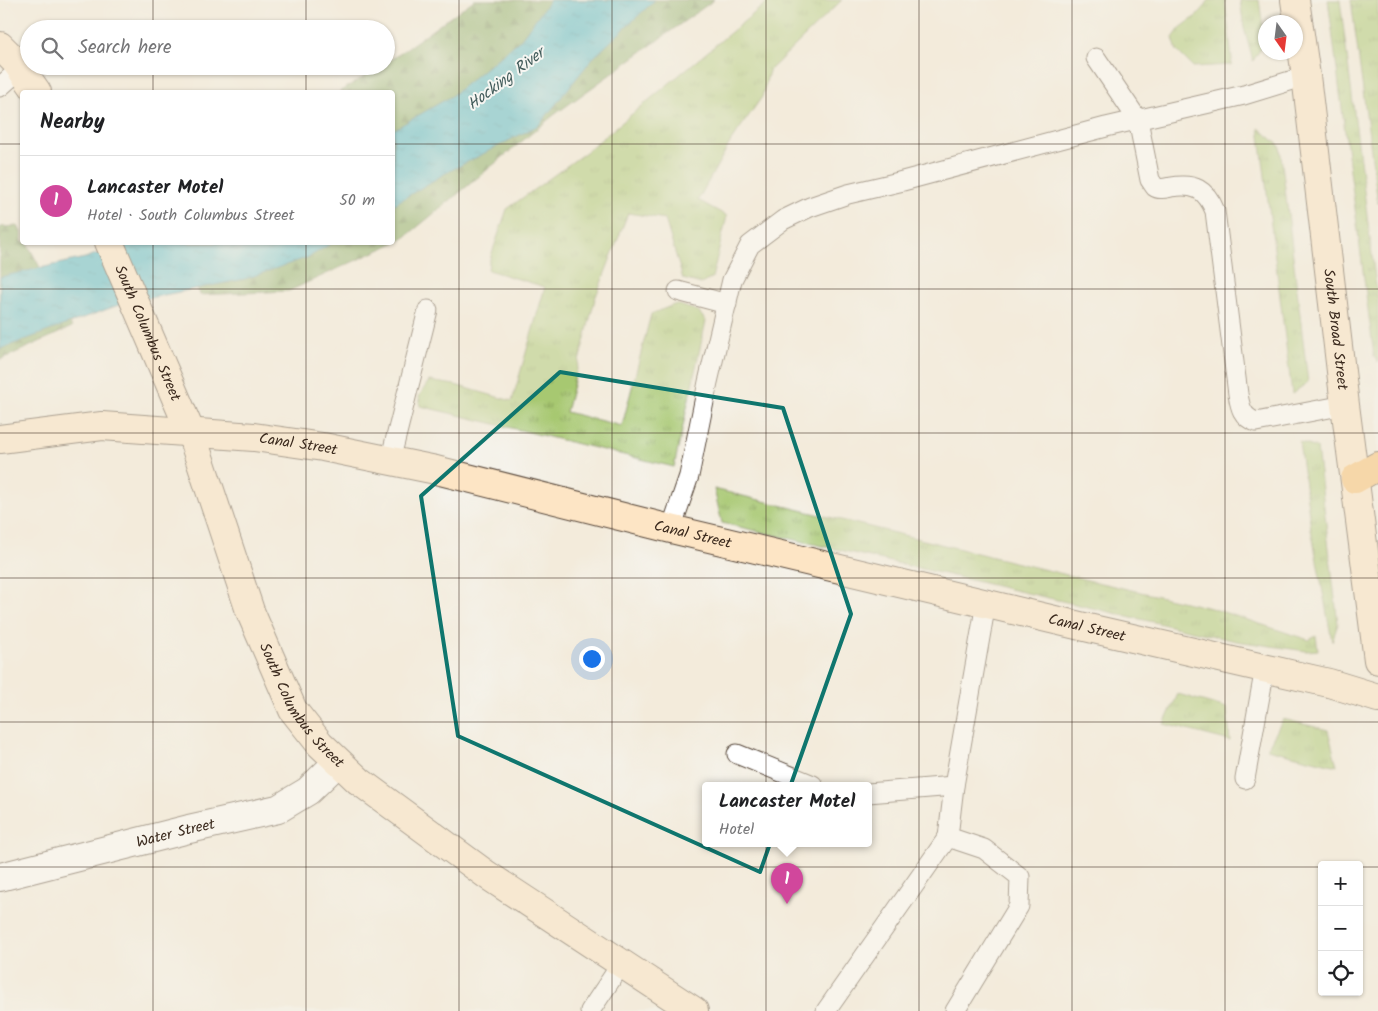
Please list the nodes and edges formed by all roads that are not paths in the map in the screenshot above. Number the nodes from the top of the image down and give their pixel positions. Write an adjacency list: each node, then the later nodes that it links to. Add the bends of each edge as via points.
1 (1295, 0): 6 (street, South Broad Street)
2 (0, 46): 4 (street)
3 (1096, 58): 9 (lane)
4 (20, 69): 7 (lane)
5 (24, 75): 8 (street)
6 (1306, 76): 9 (lane, via 1244,95); 14 (street, South Broad Street)
7 (0, 87)
8 (36, 90)
9 (1138, 120): 12 (lane, via 848,194 810,207 783,220 750,245 732,280); 14 (lane, via 1154,186 1162,189 1182,185 1198,188 1210,198 1215,211 1242,413 1256,422)
10 (110, 245): 15 (street, South Columbus Street)
11 (678, 290): 12 (lane)
12 (727, 304): 20 (lane, via 689,476)
13 (428, 310): 17 (lane)
14 (1345, 404): 19 (street, South Broad Street)
15 (190, 433): 16 (street, Canal Street, via 102,426); 17 (street, Canal Street, via 323,447); 26 (street, South Columbus Street, via 250,611 292,710)
16 (0, 439)
17 (390, 461): 20 (street, Canal Street)
18 (1378, 466): 19 (highway)
19 (1366, 483): 22 (street, South Broad Street)
20 (671, 529): 21 (street, Canal Street)
21 (986, 603): 23 (street, Canal Street); 29 (lane)
22 (1378, 660)
23 (1265, 668): 24 (street, Canal Street); 27 (lane)
24 (1378, 698)
25 (738, 754): 28 (lane)
26 (338, 762): 32 (street, Water Street, via 308,791 278,809); 33 (street, South Columbus Street, via 359,782 487,875)
27 (1245, 779)
28 (806, 782)
29 (954, 786): 30 (lane); 31 (lane)
30 (872, 793)
31 (948, 838): 36 (lane); 37 (lane, via 984,849 1020,877 1019,906)
32 (0, 877)
33 (622, 963): 34 (lane); 35 (street, South Columbus Street)
34 (590, 1011)
35 (694, 1011)
36 (826, 1011)
37 (955, 1011)

